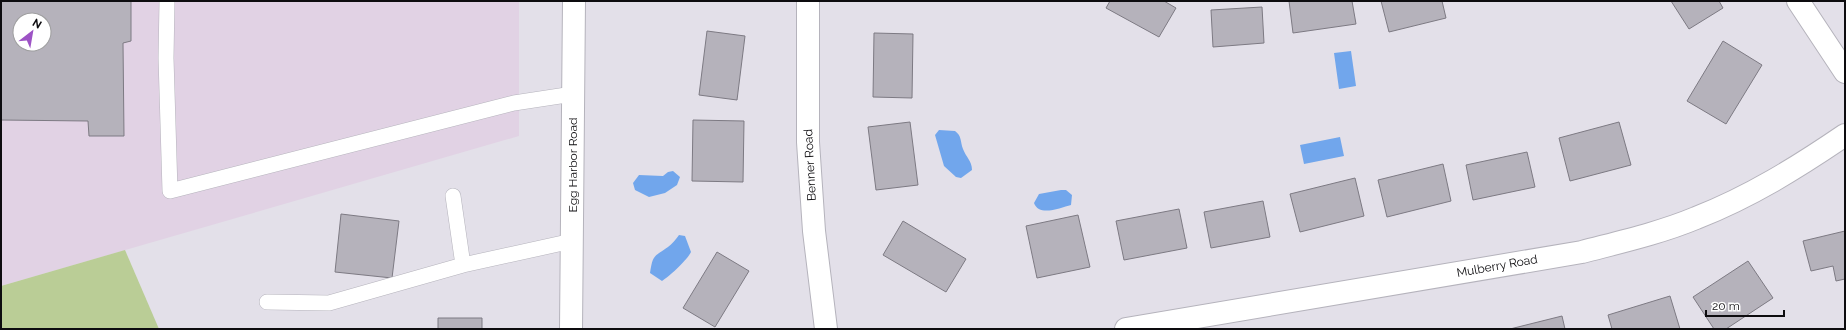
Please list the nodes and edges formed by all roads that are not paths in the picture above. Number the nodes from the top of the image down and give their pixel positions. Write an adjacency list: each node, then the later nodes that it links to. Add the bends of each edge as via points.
1 (167, 1): 6 (lane, via 170,191 514,103)
2 (574, 1): 6 (street, Egg Harbor Road)
3 (808, 1): 13 (street, Benner Road, via 808,142 814,231)
4 (1798, 1): 5 (street)
5 (1845, 72)
6 (573, 94): 9 (street, Egg Harbor Road)
7 (1845, 135): 14 (street, Mulberry Road, via 1774,181 1726,205 1696,219 1628,240 1582,252)
8 (453, 196): 10 (lane)
9 (572, 241): 10 (lane); 12 (street, Egg Harbor Road)
10 (463, 264): 11 (lane, via 329,303)
11 (267, 302)
12 (571, 329)
13 (826, 329)
14 (1126, 329)

